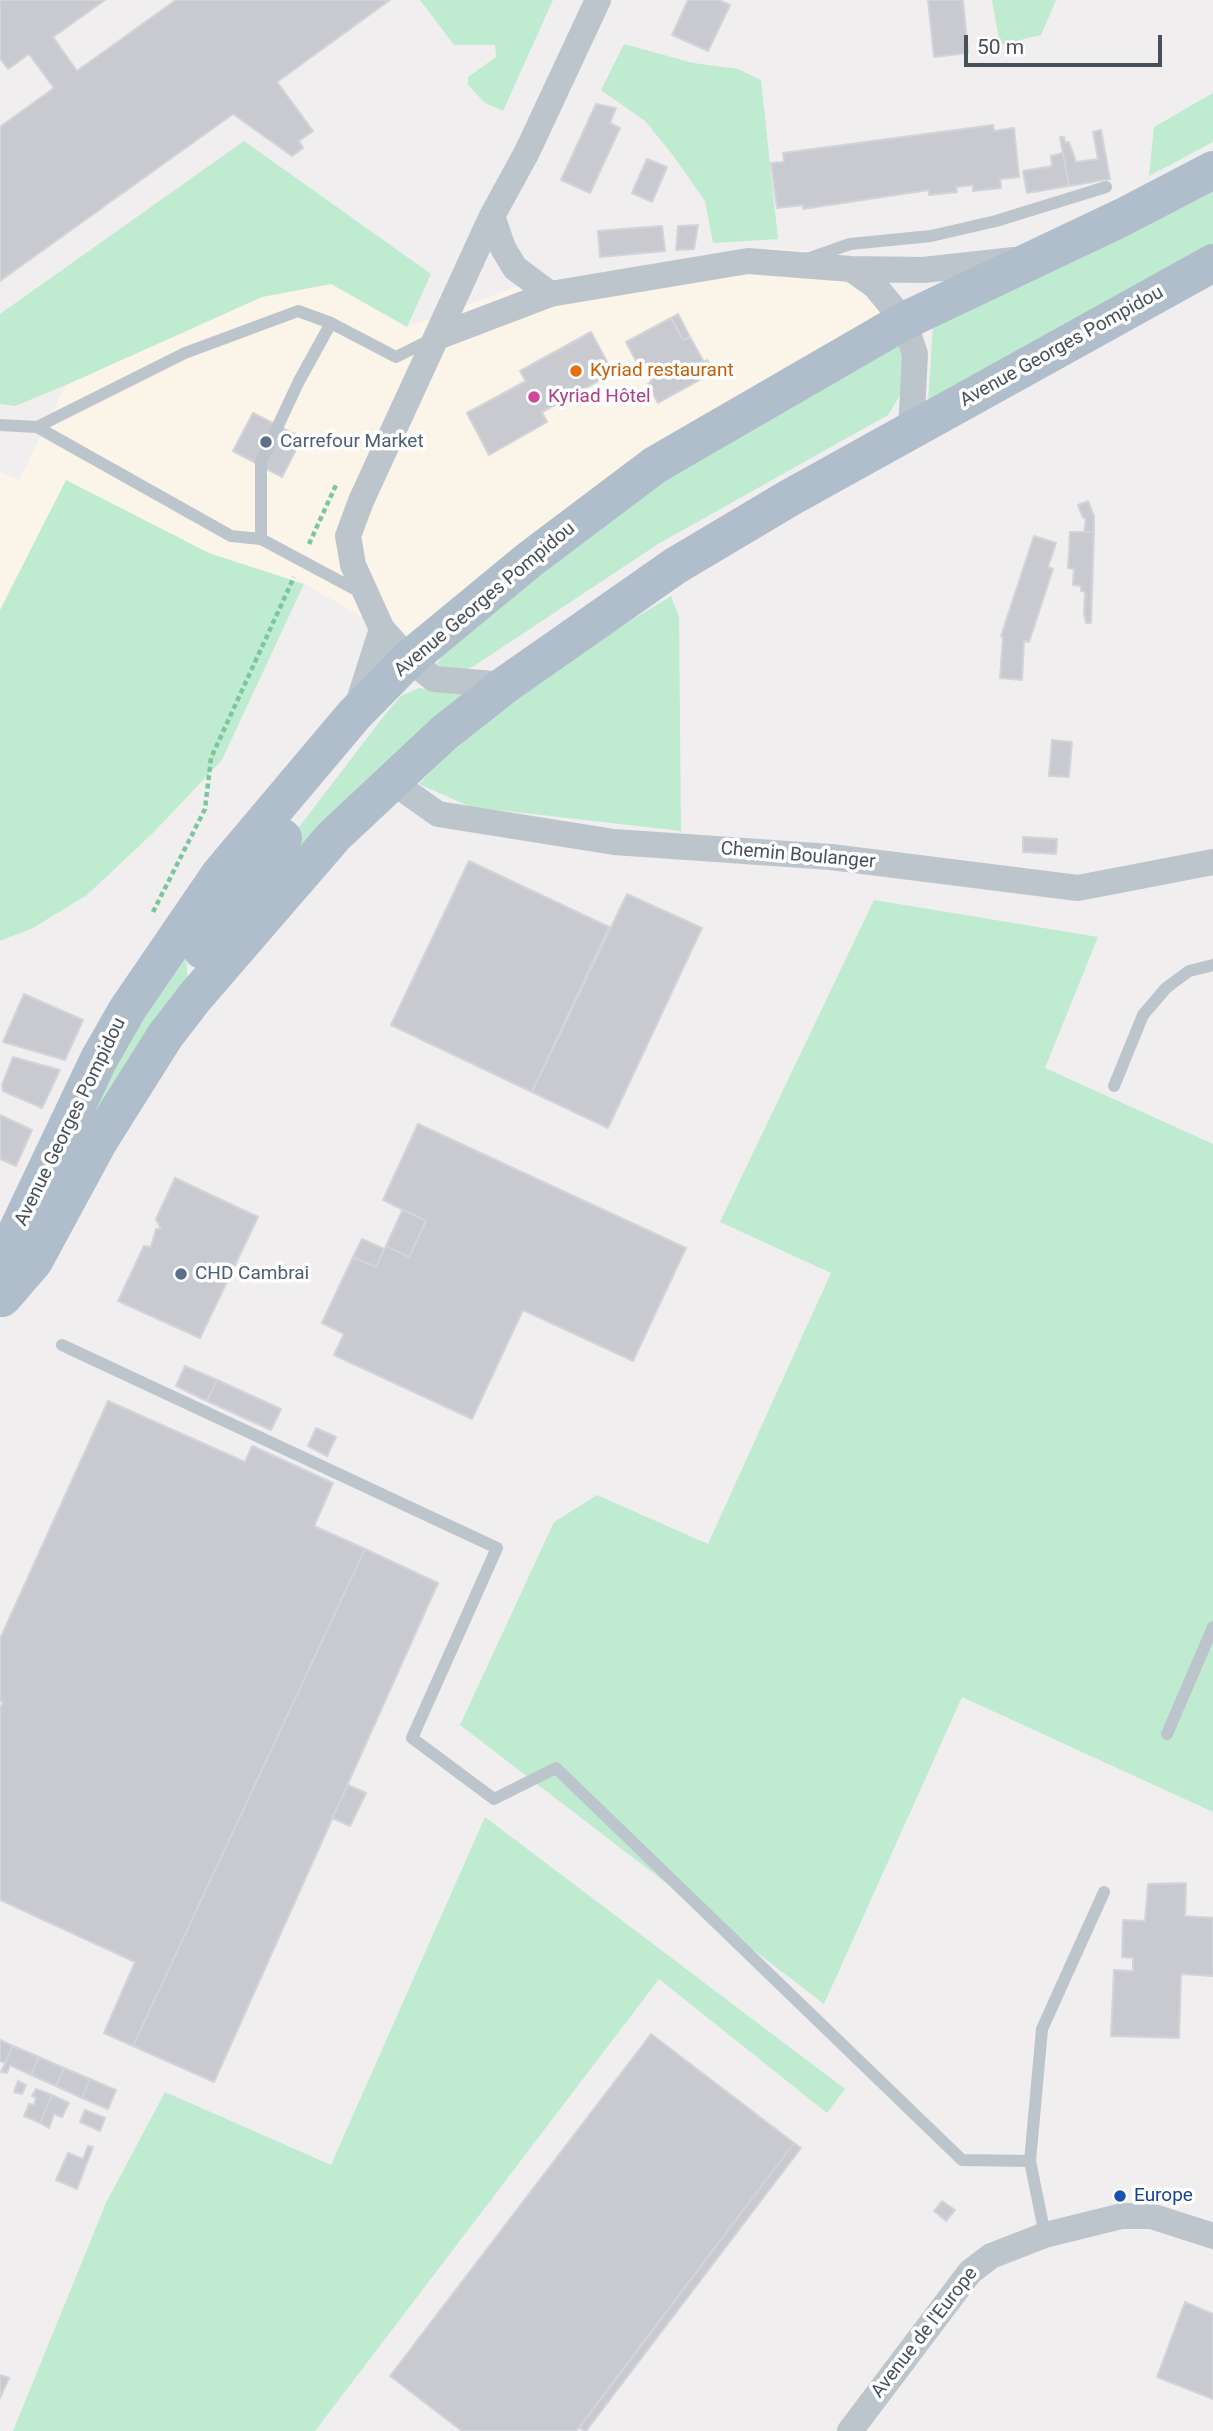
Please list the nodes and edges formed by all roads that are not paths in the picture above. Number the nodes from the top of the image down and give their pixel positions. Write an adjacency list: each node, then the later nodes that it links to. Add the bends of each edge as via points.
1 (598, 0): 4 (street)
2 (1213, 170): 5 (main road, Avenue Georges Pompidou)
3 (1106, 187): 6 (lane, via 996,221 931,236 850,244)
4 (492, 216): 9 (street, via 515,268); 12 (street)
5 (1033, 258): 8 (street, via 923,270); 10 (main road, Avenue Georges Pompidou)
6 (796, 262): 8 (street); 9 (street, via 748,261)
7 (1213, 263): 15 (main road, Avenue Georges Pompidou)
8 (851, 269): 10 (street, via 875,286)
9 (550, 294): 12 (street)
10 (904, 321): 15 (street, via 915,354); 19 (main road, Avenue Georges Pompidou, via 655,465 529,560)
11 (331, 323): 12 (lane, via 396,357); 14 (lane, via 298,311 186,354); 16 (lane, via 261,462)
12 (437, 337): 17 (street, via 348,536)
13 (0, 425): 14 (lane)
14 (37, 427): 16 (lane, via 230,536)
15 (911, 431): 20 (main road, Avenue Georges Pompidou, via 675,566)
16 (261, 539): 17 (lane)
17 (366, 595): 18 (street)
18 (382, 629): 19 (street); 21 (street)
19 (410, 659): 20 (street, via 434,679); 21 (main road, Avenue Georges Pompidou)
20 (505, 685): 22 (main road, Avenue Georges Pompidou)
21 (354, 715): 25 (main road, via 307,806 202,944); 27 (main road, Avenue Georges Pompidou, via 220,874 127,1010 10,1246)
22 (393, 778): 23 (street, Chemin Boulanger, via 438,814 614,842 831,858 1078,888); 25 (main road, Avenue Georges Pompidou, via 334,836)
23 (1213, 862)
24 (1213, 965): 26 (lane, via 1189,971 1166,988 1143,1015)
25 (195, 997): 27 (main road, Avenue Georges Pompidou, via 99,1141 34,1261)
26 (1114, 1086)
27 (1, 1300)
28 (62, 1345): 32 (lane, via 497,1548 412,1738 494,1799 556,1768 962,2160)
29 (1213, 1627): 30 (lane)
30 (1167, 1734)
31 (1104, 1892): 32 (lane, via 1042,2029)
32 (1030, 2161): 33 (lane)
33 (1045, 2235): 34 (street, Avenue de l'Europe, via 1137,2216 1168,2220); 35 (street, Avenue de l'Europe, via 991,2256 970,2272)
34 (1213, 2236)
35 (849, 2431)

